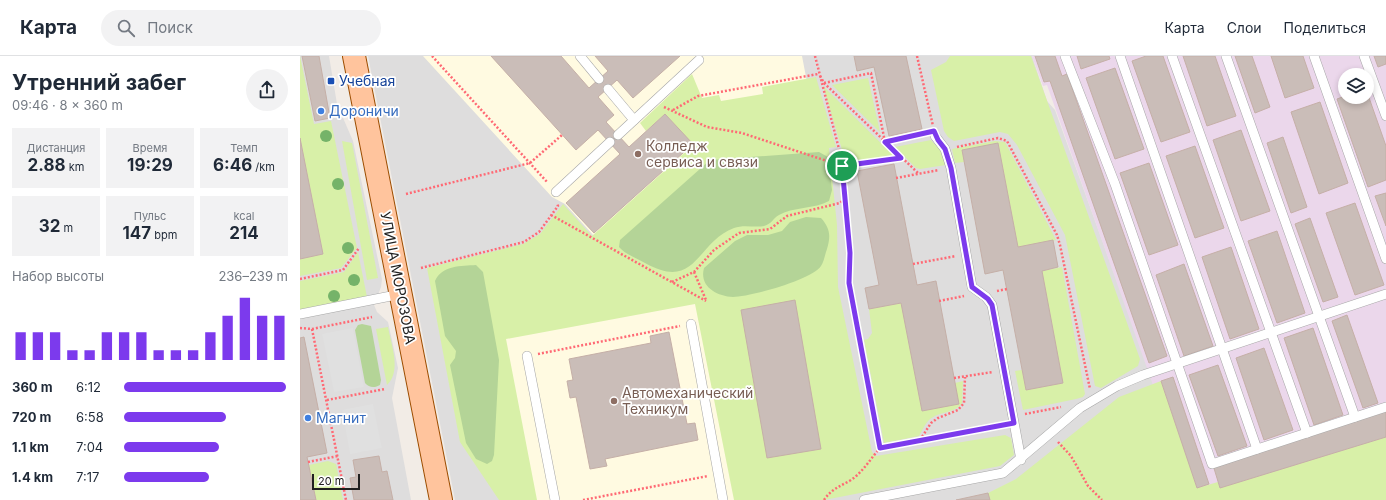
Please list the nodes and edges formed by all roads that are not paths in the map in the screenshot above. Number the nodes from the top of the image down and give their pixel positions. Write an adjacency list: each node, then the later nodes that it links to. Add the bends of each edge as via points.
1 (354, 56): 19 (main road, УЛИЦА МОРОЗОВА)
2 (580, 56): 10 (lane)
3 (1065, 56): 27 (lane, via 1115,184)
4 (1120, 56): 25 (lane)
5 (1172, 56): 24 (lane)
6 (1226, 56): 22 (lane)
7 (1314, 56): 18 (lane)
8 (1364, 56): 12 (lane)
9 (699, 60): 13 (lane)
10 (599, 79)
11 (608, 88): 13 (lane)
12 (1386, 116)
13 (634, 120): 15 (lane)
14 (934, 133): 32 (lane, via 945,149 951,168 972,287 992,305)
15 (618, 135)
16 (610, 142): 17 (lane)
17 (556, 192)
18 (1386, 258)
19 (401, 294): 21 (lane); 34 (main road, УЛИЦА МОРОЗОВА)
20 (1386, 294): 22 (lane)
21 (300, 314)
22 (1319, 317): 24 (lane); 29 (lane)
23 (691, 324): 36 (lane)
24 (1271, 333): 25 (lane); 30 (lane)
25 (1223, 349): 27 (lane); 31 (lane)
26 (527, 356): 35 (lane)
27 (1177, 365): 31 (lane, via 1212,464); 32 (lane, via 1143,375 1092,400)
28 (1386, 407): 29 (lane)
29 (1355, 417): 30 (lane)
30 (1307, 433): 31 (lane)
31 (1257, 449)
32 (1021, 460): 33 (lane, via 1003,473)
33 (905, 496): 37 (lane)
34 (441, 500)
35 (555, 500)
36 (723, 500)
37 (864, 500)

